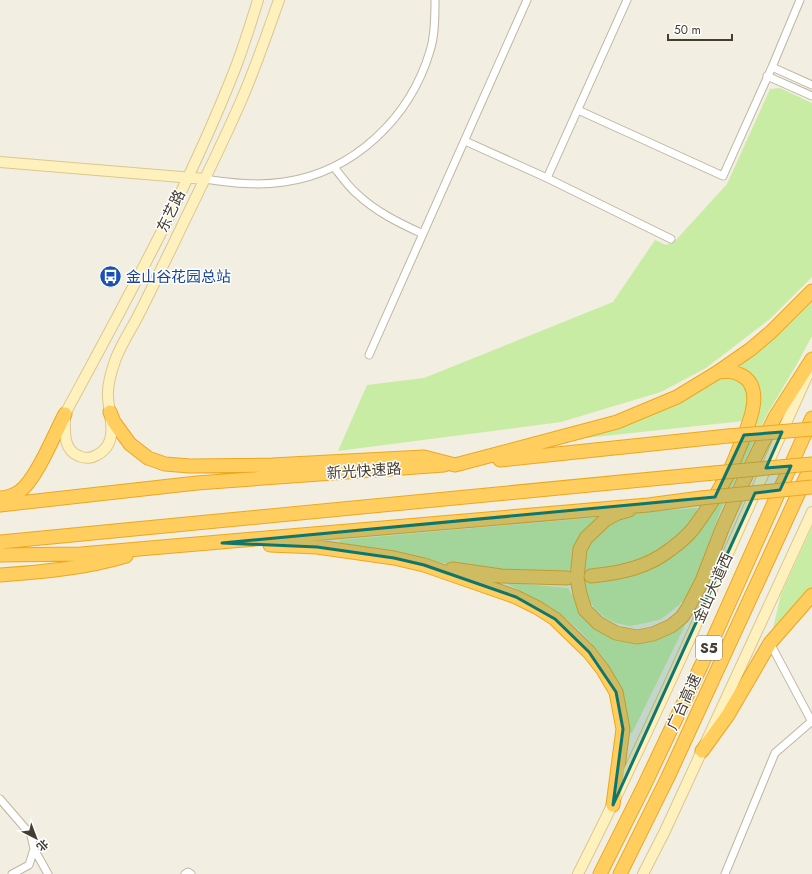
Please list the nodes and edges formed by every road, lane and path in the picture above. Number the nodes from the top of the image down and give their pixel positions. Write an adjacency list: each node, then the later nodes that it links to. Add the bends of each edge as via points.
1 (258, 0): 15 (street, 东艺路, via 235,68)
2 (279, 0): 17 (street, 东艺路, via 245,92)
3 (435, 0): 14 (street, via 431,50 403,108 377,137)
4 (528, 0): 12 (street)
5 (627, 0): 11 (street)
6 (800, 0): 7 (street)
7 (772, 67): 8 (street); 9 (street)
8 (767, 76): 10 (street); 11 (street, via 723,176)
9 (812, 85)
10 (812, 96)
11 (578, 110): 16 (street)
12 (465, 141): 16 (street); 18 (street)
13 (0, 162): 15 (street)
14 (334, 167): 17 (street, via 283,182 248,184); 18 (street, via 368,203 394,221)
15 (188, 177): 17 (street); 26 (street, 东艺路, via 132,292)
16 (547, 178): 19 (street)
17 (205, 179): 25 (street, 东艺路, via 116,358 108,396)
18 (423, 234): 21 (street)
19 (671, 239)
20 (812, 291): 24 (highway, via 771,332)
21 (369, 355)
22 (812, 359): 33 (highway, via 775,417 746,475 702,581 682,617 671,626 653,634 637,637 616,634 598,623 585,610 577,578 580,549 586,538 605,520 618,513)
23 (812, 365): 49 (street, 金山大道西, via 703,611)
24 (718, 372): 30 (highway, via 677,397 617,422); 42 (highway, via 737,373 752,384 754,392 750,422 724,482 691,530 671,549 654,561 636,568)
25 (110, 412): 26 (street, 东艺路, via 112,425 109,441 102,451 89,458 80,457 69,449 65,435); 30 (highway, via 130,444 148,458 165,464 272,465 424,457)
26 (65, 414): 32 (highway, via 28,484 20,492)
27 (812, 418): 56 (highway, 广台高速 / S5, via 701,666)
28 (812, 429): 30 (highway, 新光快速路, bridge)
29 (812, 464): 36 (highway, bridge); 57 (highway, 广台高速 / S5, via 671,770)
30 (455, 465): 34 (highway, 新光快速路, via 197,483)
31 (812, 487): 33 (highway, bridge)
32 (0, 498)
33 (648, 504): 37 (highway)
34 (0, 505)
35 (812, 512): 47 (street)
36 (0, 542)
37 (222, 543): 38 (highway); 40 (highway, via 317,547)
38 (156, 547): 39 (highway, via 81,554); 41 (highway, via 110,561 41,572)
39 (0, 555)
40 (424, 565): 43 (highway, via 501,576); 49 (highway, via 516,597 538,608 555,619 589,652 616,692 623,729)
41 (0, 575)
42 (591, 576)
43 (567, 578)
44 (812, 595): 45 (highway)
45 (770, 643): 46 (street); 47 (highway, via 728,715)
46 (812, 721): 59 (street, via 775,753)
47 (702, 751): 58 (street)
48 (0, 798): 50 (street, via 31,835)
49 (613, 805): 55 (street, 金山大道西)
50 (34, 849): 51 (street, via 29,865); 52 (street)
51 (12, 874)
52 (48, 874)
53 (185, 874): 54 (street)
54 (191, 874)
55 (578, 874)
56 (600, 874)
57 (620, 874)
58 (643, 874)
59 (725, 874)

